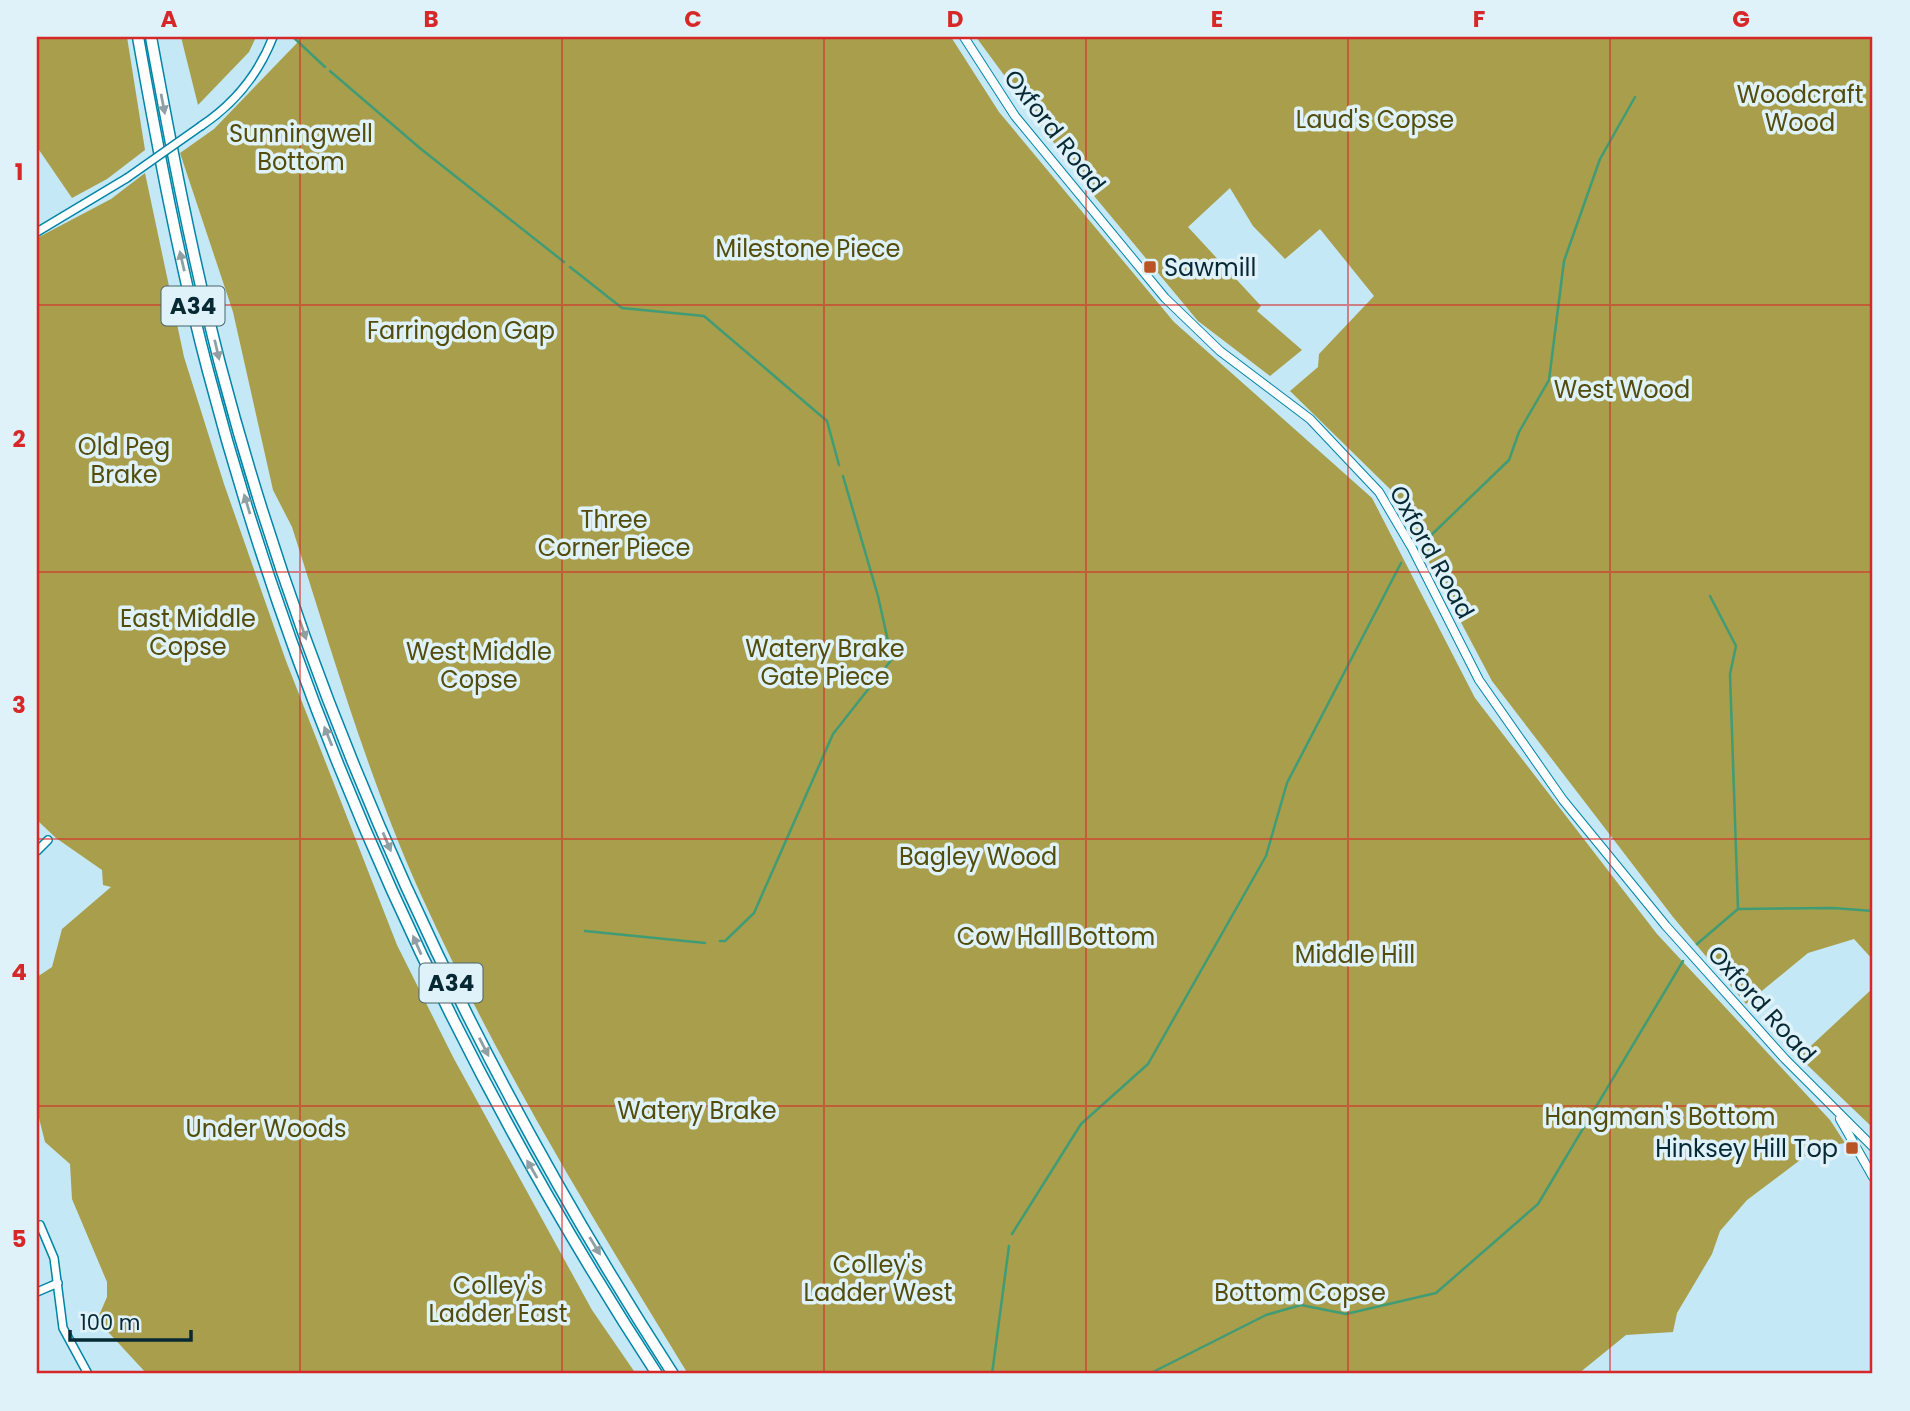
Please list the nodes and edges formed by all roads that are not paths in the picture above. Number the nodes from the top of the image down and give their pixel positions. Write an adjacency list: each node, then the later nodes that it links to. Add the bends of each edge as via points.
1 (138, 37): 15 (highway, A34, one-way to 1, via 500,1112 391,887 310,692 207,370 165,188)
2 (151, 37): 16 (highway, A34, one-way to 16, via 220,364 323,686 403,881 494,1067 554,1177)
3 (273, 37): 5 (street, bridge, via 250,80 229,104 127,178)
4 (964, 37): 8 (street, Oxford Road, via 1015,116 1165,298 1220,351 1310,419 1379,492 1479,680 1563,800 1666,926)
5 (37, 232)
6 (48, 840): 7 (street)
7 (37, 851)
8 (1837, 1113): 9 (street, Oxford Road); 10 (street, Oxford Road)
9 (1872, 1145)
10 (1873, 1177)
11 (40, 1224): 12 (street)
12 (58, 1283): 13 (street); 14 (street, via 63,1328)
13 (37, 1292)
14 (88, 1374)
15 (657, 1374)
16 (673, 1374)

